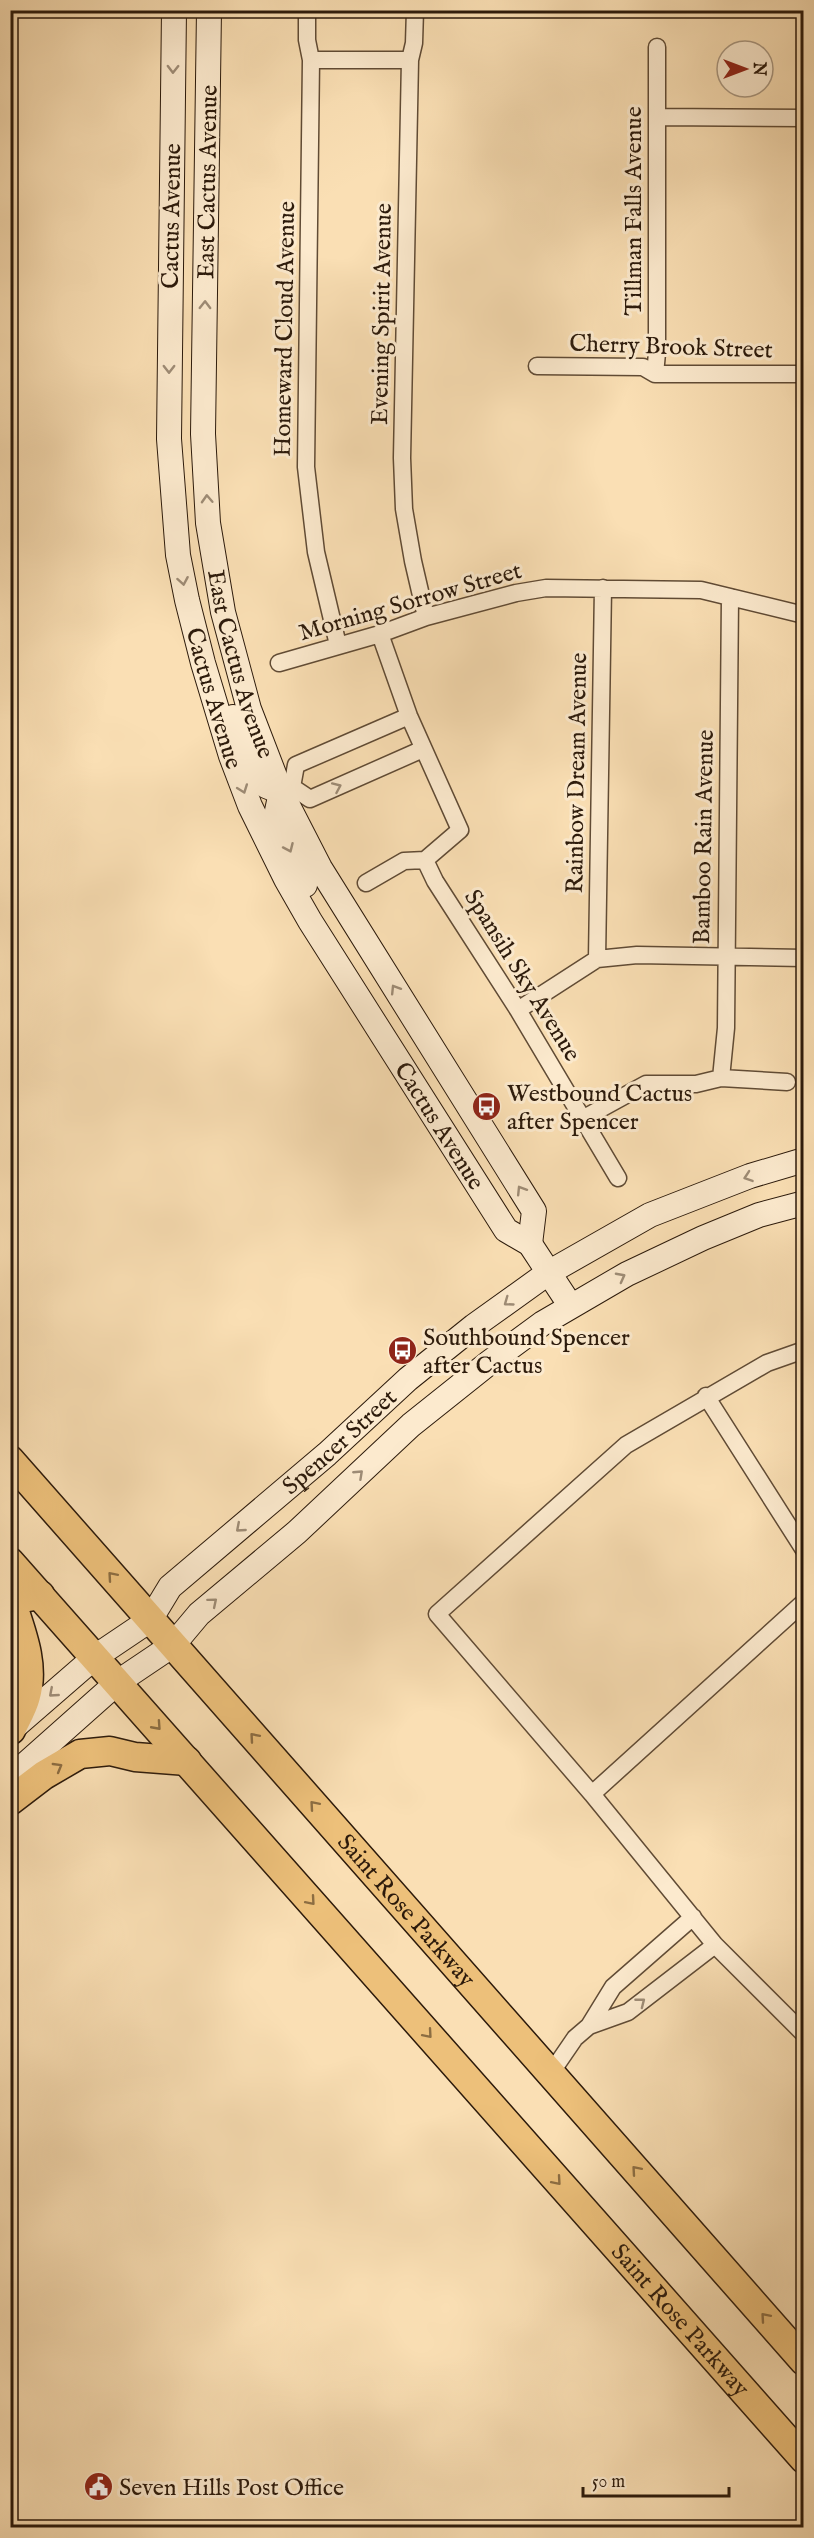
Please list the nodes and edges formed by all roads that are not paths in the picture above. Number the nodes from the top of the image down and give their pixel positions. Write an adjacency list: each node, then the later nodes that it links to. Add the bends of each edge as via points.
1 (174, 10): 13 (main road, Cactus Avenue, one-way to 13, via 169,427)
2 (209, 10): 16 (main road, East Cactus Avenue, one-way to 2, via 208,523 203,434)
3 (307, 10): 6 (street, Homeward Cloud Avenue)
4 (415, 10): 7 (street, Evening Spirit Avenue)
5 (657, 47): 8 (street, Tillman Falls Avenue)
6 (311, 60): 7 (street); 20 (street, Homeward Cloud Avenue, via 306,467 316,552)
7 (410, 60): 18 (street, Evening Spirit Avenue, via 402,458 404,509)
8 (657, 117): 9 (street); 11 (street, Tillman Falls Avenue)
9 (804, 118)
10 (537, 366): 11 (street, Cherry Brook Street, via 643,367)
11 (655, 374): 12 (street, Cherry Brook Street)
12 (804, 374)
13 (173, 502): 16 (main road, via 183,507 191,519 200,579 213,606); 22 (main road, Cactus Avenue, one-way to 22, via 178,555)
14 (603, 588): 15 (street, Morning Sorrow Street, via 701,591); 18 (street, Morning Sorrow Street, via 546,588); 31 (street, Rainbow Dream Avenue)
15 (730, 597): 17 (street, Morning Sorrow Street); 29 (street, Bamboo Rain Avenue)
16 (223, 612): 25 (main road, East Cactus Avenue, via 249,709)
17 (804, 615)
18 (426, 617): 19 (street, Morning Sorrow Street)
19 (380, 634): 20 (street, Morning Sorrow Street); 23 (street)
20 (338, 645): 21 (street, Morning Sorrow Street)
21 (279, 663)
22 (210, 687): 25 (main road, via 230,709 259,780 266,786); 28 (main road, Cactus Avenue, one-way to 28, via 250,806)
23 (409, 716): 24 (street); 25 (street, via 296,765)
24 (423, 749): 25 (street, one-way to 24, via 310,799); 26 (street, via 460,830)
25 (286, 790): 28 (main road, one-way to 28, via 277,811 278,822 309,895); 36 (main road, East Cactus Avenue, one-way to 25, via 320,867)
26 (426, 860): 27 (street, via 404,861); 32 (street, Spansih Sky Avenue, via 435,881)
27 (366, 883)
28 (310, 921): 33 (main road, Cactus Avenue)
29 (726, 957): 30 (street); 31 (street, via 637,955); 34 (street, Bamboo Rain Avenue)
30 (804, 958)
31 (597, 959): 32 (street)
32 (518, 1010): 37 (street, Spansih Sky Avenue)
33 (369, 1014): 36 (main road, via 388,1013 435,1074); 41 (main road, Cactus Avenue, via 506,1230)
34 (721, 1078): 35 (street); 37 (street, via 696,1084 646,1084)
35 (788, 1082)
36 (457, 1089): 41 (main road, East Cactus Avenue, one-way to 36, via 534,1211)
37 (584, 1118): 39 (street, Spansih Sky Avenue)
38 (804, 1160): 42 (main road, Spencer Street, one-way to 42, via 750,1176 650,1215)
39 (618, 1178)
40 (804, 1203): 42 (main road, Spencer Street, one-way to 40, via 627,1274 759,1215)
41 (530, 1244): 42 (main road, Cactus Avenue)
42 (559, 1289): 50 (main road, Spencer Street, one-way to 50, via 474,1326 170,1587); 51 (main road, Spencer Street, one-way to 42, via 199,1614 297,1532 411,1425 490,1362)
43 (804, 1350): 44 (street, via 767,1363)
44 (706, 1396): 46 (street); 57 (street, via 626,1445 437,1614)
45 (10, 1460): 50 (highway, Saint Rose Parkway, one-way to 45)
46 (804, 1550)
47 (10, 1562): 48 (highway, Saint Rose Parkway)
48 (40, 1595): 52 (highway, Saint Rose Parkway); 54 (highway, via 12,1600 30,1680)
49 (804, 1602): 57 (street)
50 (150, 1620): 51 (highway, Saint Rose Parkway); 52 (main road)
51 (173, 1645): 53 (main road, Spencer Street); 63 (highway, Saint Rose Parkway, one-way to 51)
52 (95, 1656): 53 (highway, Saint Rose Parkway); 54 (main road, one-way to 54)
53 (118, 1682): 55 (highway, Saint Rose Parkway, one-way to 55); 56 (main road, Spencer Street)
54 (11, 1731)
55 (188, 1761): 58 (highway, one-way to 55, via 44,1774 80,1754 110,1751); 65 (highway, Saint Rose Parkway, one-way to 65)
56 (10, 1778)
57 (592, 1794): 59 (street)
58 (10, 1801)
59 (693, 1917): 60 (street); 61 (street, via 613,1987)
60 (715, 1945): 61 (street, one-way to 60, via 628,2012); 62 (street)
61 (588, 2025): 63 (street)
62 (804, 2034)
63 (551, 2073): 64 (highway, Saint Rose Parkway, one-way to 63)
64 (804, 2361)
65 (804, 2458)

